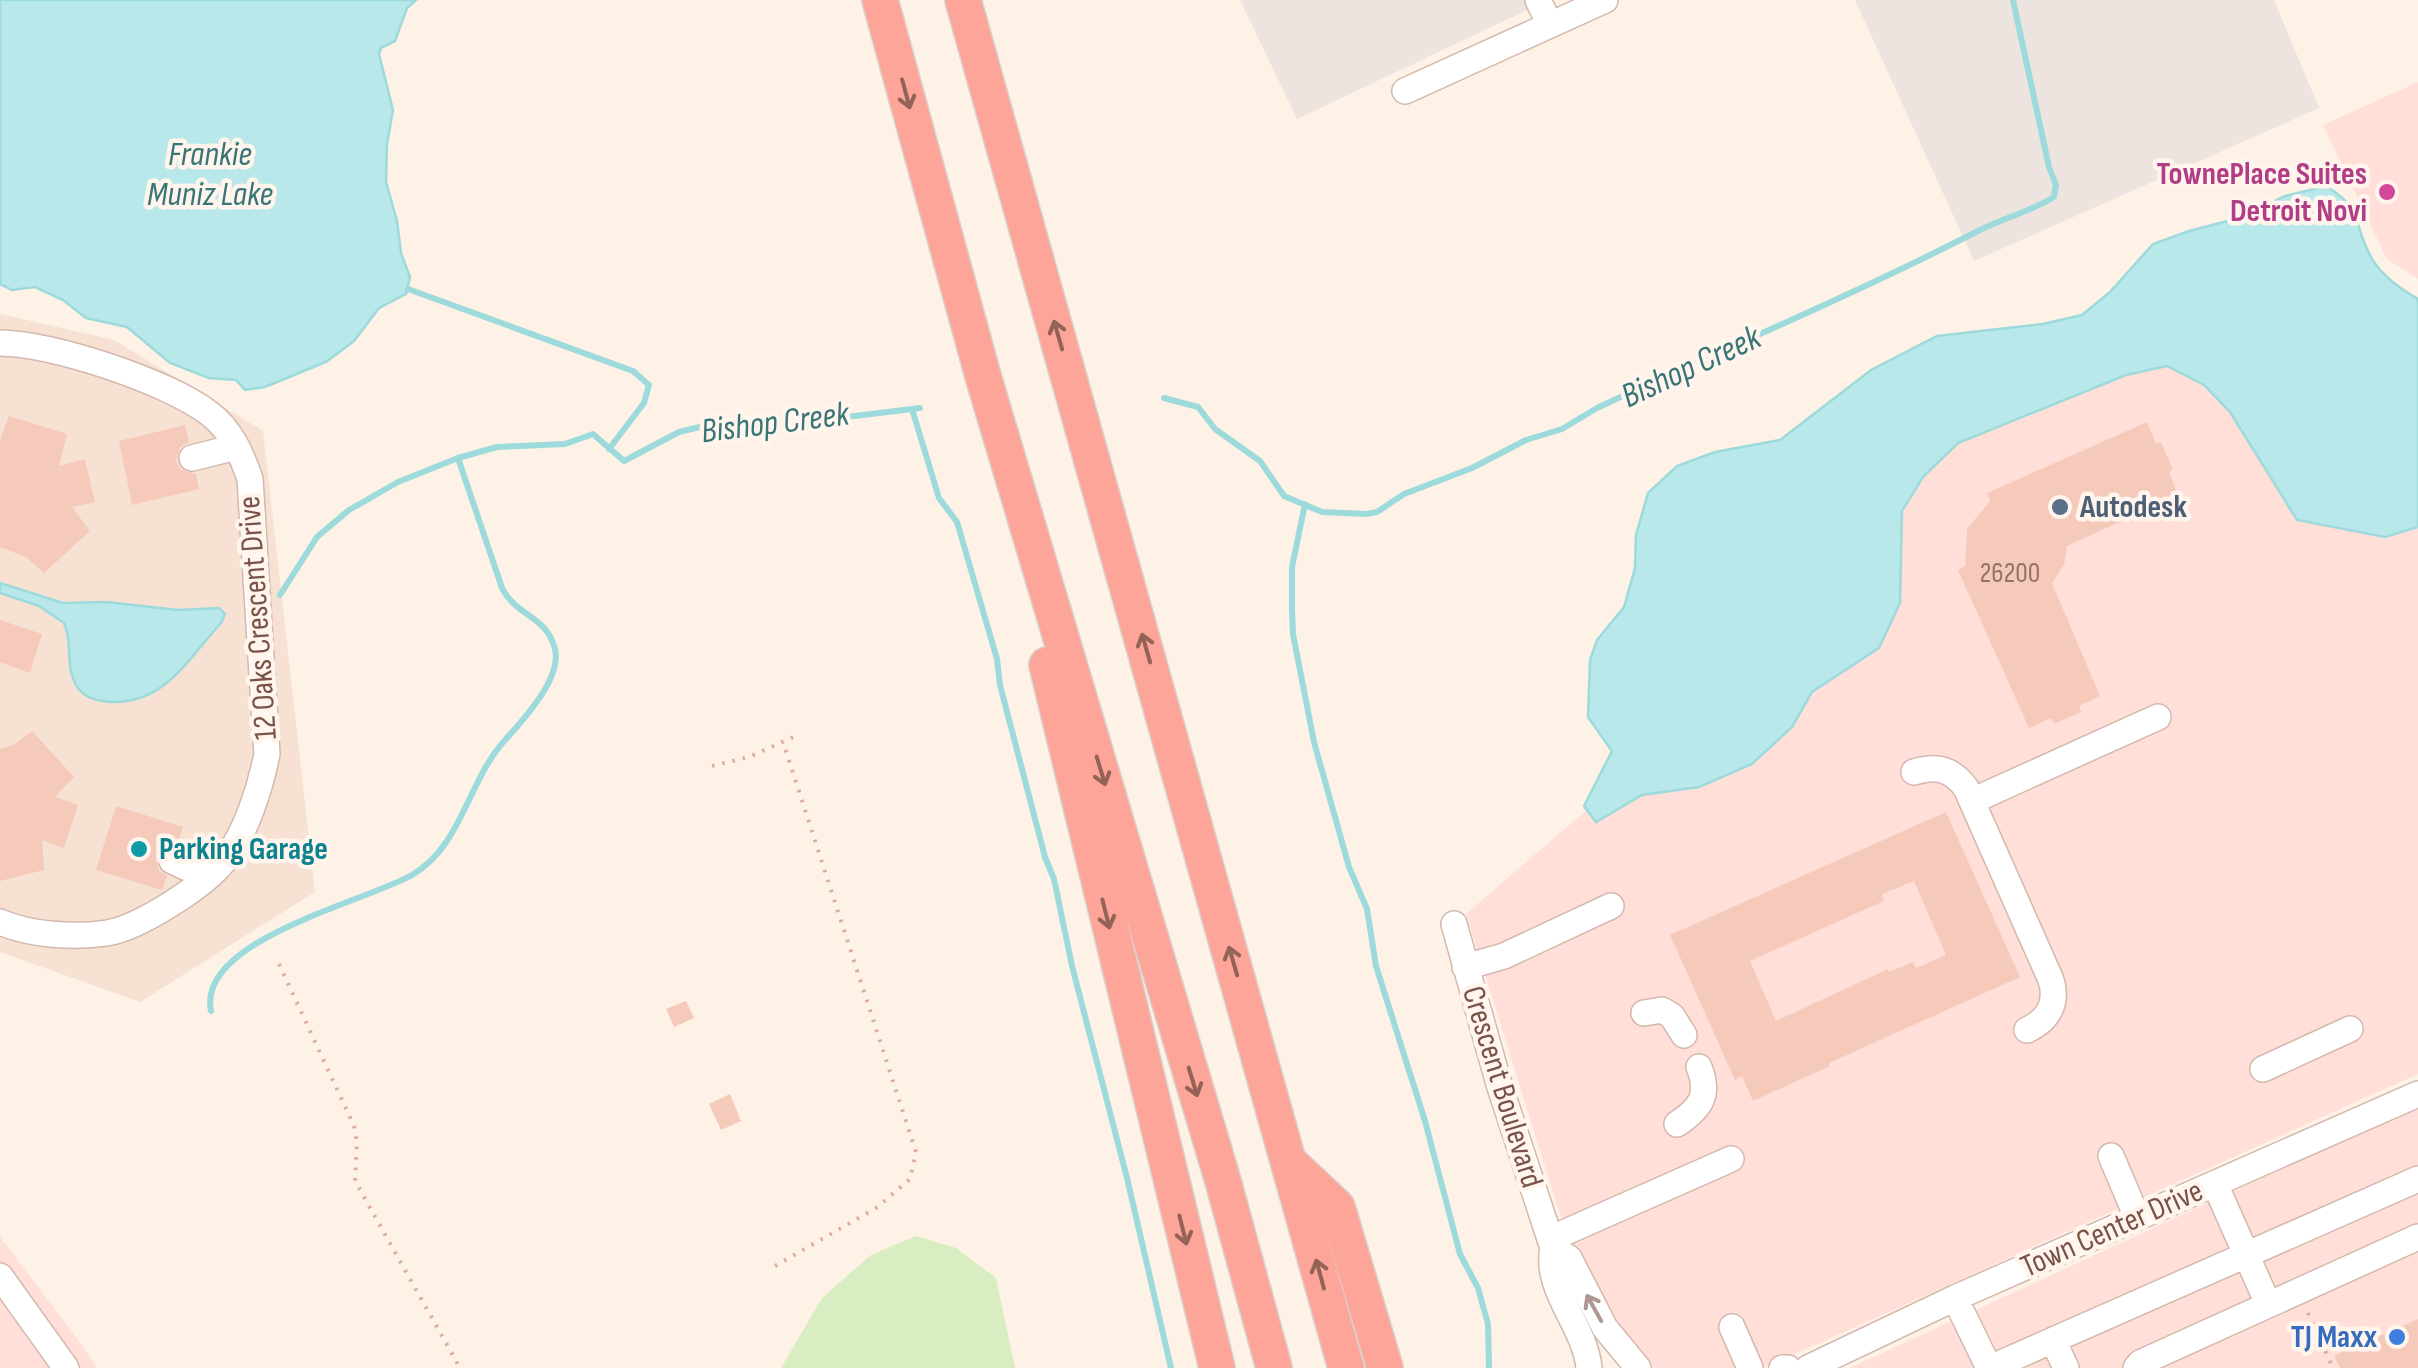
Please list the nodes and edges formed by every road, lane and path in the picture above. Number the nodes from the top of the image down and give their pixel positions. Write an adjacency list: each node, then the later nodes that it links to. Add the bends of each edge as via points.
1 (880, 0): 8 (highway, one-way to 8)
2 (964, 0): 34 (highway, one-way to 2)
3 (1538, 0): 5 (street)
4 (1605, 0): 5 (street)
5 (1550, 25): 6 (street)
6 (1406, 90)
7 (0, 343): 9 (street, 12 Oaks Crescent Drive, via 87,358 174,393 210,414)
8 (983, 376): 50 (highway, one-way to 50, via 1072,776); 51 (highway, one-way to 51)
9 (236, 447): 10 (street); 18 (street, 12 Oaks Crescent Drive, via 250,479 267,754 260,793 225,860)
10 (192, 458)
11 (2158, 717): 16 (street)
12 (800, 734): 13 (path)
13 (782, 742): 14 (path); 41 (path, via 916,1152 910,1179 876,1208)
14 (712, 766)
15 (1914, 772): 16 (street, via 1948,770)
16 (1972, 801): 26 (street, via 2054,991 2046,1018)
17 (172, 860): 18 (street)
18 (207, 877): 20 (street, 12 Oaks Crescent Drive, via 109,932 51,933)
19 (1611, 906): 23 (street)
20 (0, 922)
21 (1454, 924): 23 (street, Crescent Boulevard)
22 (279, 964): 49 (path, via 354,1126 354,1181)
23 (1465, 967): 39 (street, Crescent Boulevard)
24 (1644, 1013): 27 (street, via 1662,1010)
25 (2350, 1029): 29 (street)
26 (2028, 1030)
27 (1684, 1035)
28 (1698, 1067): 31 (street, via 1705,1095)
29 (2263, 1069)
30 (2418, 1094): 36 (street, Town Center Drive)
31 (1677, 1124)
32 (2111, 1156): 37 (street)
33 (1731, 1159): 39 (street)
34 (1290, 1162): 52 (highway, one-way to 34); 53 (highway, via 1337,1207)
35 (2418, 1179): 40 (street)
36 (2216, 1184): 37 (street, Town Center Drive); 40 (street)
37 (2138, 1217): 43 (street, Town Center Drive)
38 (2418, 1237): 44 (street)
39 (1551, 1243): 54 (street, Crescent Boulevard, via 1549,1267); 55 (street, Crescent Boulevard, one-way to 39, via 1605,1328 1569,1258)
40 (2246, 1254): 44 (street); 47 (street)
41 (775, 1266)
42 (0, 1276): 48 (street)
43 (1955, 1298): 57 (street, Town Center Drive); 58 (street)
44 (2268, 1304): 60 (street)
45 (2306, 1308): 61 (path)
46 (1732, 1327): 56 (street)
47 (2053, 1340): 58 (street); 59 (street)
48 (66, 1368)
49 (460, 1368)
50 (1218, 1368)
51 (1274, 1368)
52 (1346, 1368)
53 (1384, 1368)
54 (1589, 1368)
55 (1638, 1368)
56 (1750, 1368)
57 (1808, 1368)
58 (1989, 1368)
59 (2066, 1368)
60 (2136, 1368)
61 (2333, 1368)

